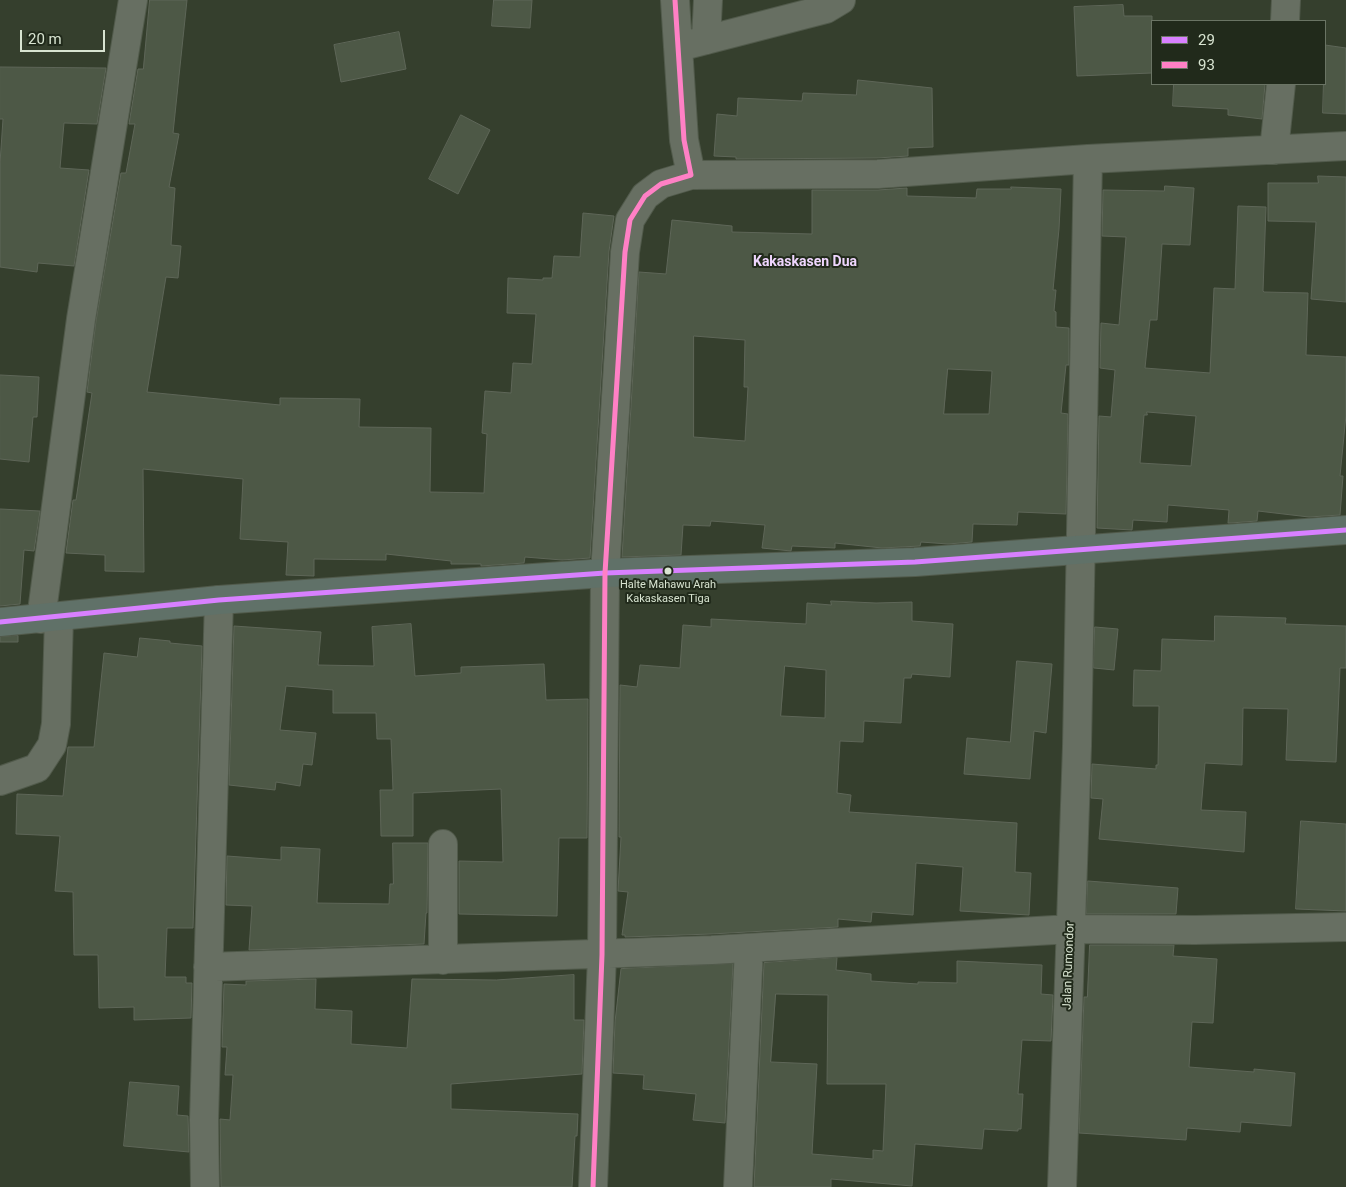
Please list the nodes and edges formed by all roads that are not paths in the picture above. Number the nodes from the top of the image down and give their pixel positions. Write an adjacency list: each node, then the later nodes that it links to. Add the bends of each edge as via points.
1 (133, 0): 18 (street, via 81,319)
2 (675, 0): 8 (street)
3 (708, 0): 7 (street)
4 (841, 0): 7 (street, via 826,9)
5 (1286, 0): 6 (street)
6 (1285, 20)
7 (706, 40): 8 (street)
8 (679, 47): 13 (street, via 684,140)
9 (1281, 85): 11 (street)
10 (1346, 146): 11 (street)
11 (1274, 150): 12 (street)
12 (1088, 159): 13 (street, via 878,174); 15 (street, Jalan Rumondor)
13 (692, 175): 16 (street, via 661,184 645,196 630,220 625,252)
14 (1346, 530): 15 (highway)
15 (1081, 550): 16 (highway, via 915,562); 22 (street, Jalan Rumondor)
16 (605, 573): 17 (highway); 25 (street)
17 (220, 600): 18 (highway); 27 (street)
18 (50, 618): 19 (highway); 20 (street, via 56,724 52,745 37,768)
19 (0, 622)
20 (0, 781)
21 (443, 844): 26 (street)
22 (1071, 928): 23 (street); 24 (street); 31 (street, Jalan Rumondor)
23 (1346, 928)
24 (748, 948): 25 (street); 30 (street)
25 (602, 955): 26 (street); 29 (street)
26 (443, 960): 27 (street)
27 (208, 967): 28 (street)
28 (205, 1187)
29 (593, 1187)
30 (738, 1187)
31 (1062, 1187)

